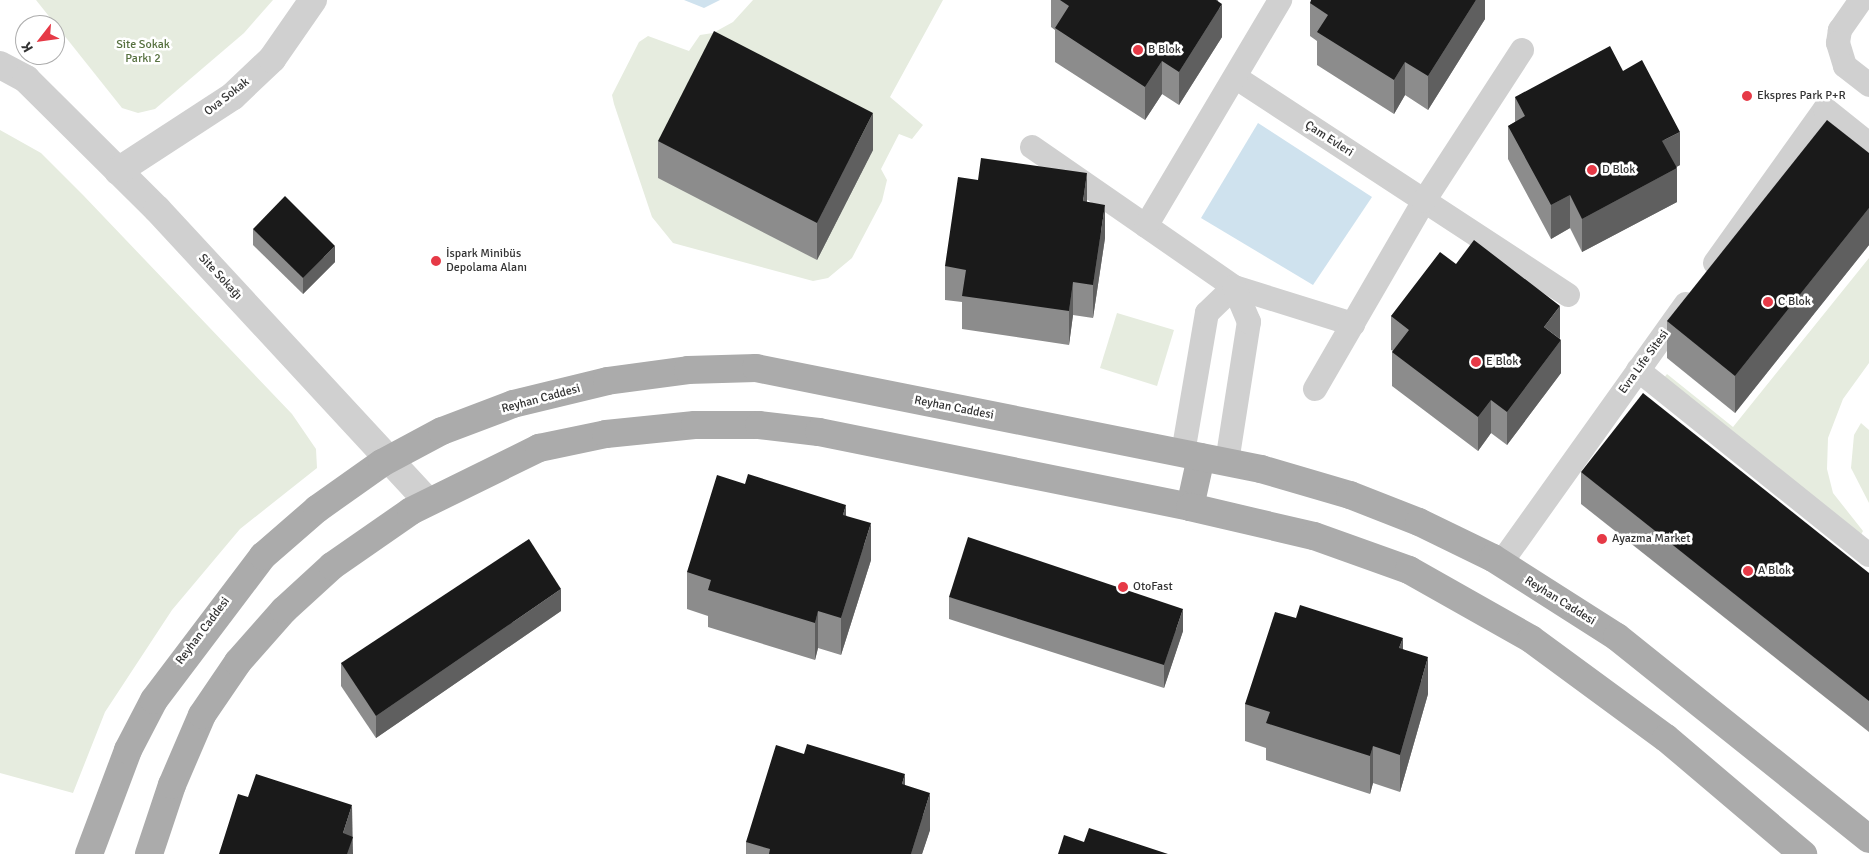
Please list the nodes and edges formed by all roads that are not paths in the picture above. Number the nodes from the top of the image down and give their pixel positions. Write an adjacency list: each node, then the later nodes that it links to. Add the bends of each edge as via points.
1 (313, 0): 10 (street, Ova Sokak, via 272,59 233,96)
2 (1280, 0): 6 (lane)
3 (1861, 0): 7 (lane, via 1840,30 1838,42 1845,66)
4 (1522, 50): 11 (lane)
5 (0, 65): 10 (street, Site Sokağı, via 26,79)
6 (1235, 77): 11 (lane, Çam Evleri); 12 (lane)
7 (1869, 85)
8 (1869, 144): 16 (lane, Evra Life Sitesi, via 1825,109)
9 (1032, 147): 12 (lane)
10 (118, 171): 19 (street, Site Sokağı)
11 (1424, 201): 14 (lane, Çam Evleri); 15 (lane)
12 (1146, 226): 13 (lane)
13 (1234, 287): 15 (lane); 18 (lane, via 1207,313); 20 (lane, via 1249,322)
14 (1568, 295)
15 (1353, 324): 17 (lane)
16 (1638, 370): 23 (lane); 24 (lane, Evra Life Sitesi)
17 (1315, 389)
18 (1192, 455): 19 (main road, Reyhan Caddesi, via 756,368 688,370 607,381 529,400 442,431); 20 (main road, Reyhan Caddesi); 22 (main road)
19 (390, 459): 21 (street, Site Sokağı); 26 (main road, Reyhan Caddesi, via 317,509 263,556 186,652 128,750)
20 (1228, 462): 24 (main road, Reyhan Caddesi, via 1350,495 1419,522)
21 (428, 502): 22 (main road, via 539,448 655,429 759,425 819,432); 27 (main road, via 332,566 284,610 238,662 202,715 172,785)
22 (1190, 507): 28 (main road, via 1314,536 1409,570 1464,599 1531,640 1666,738)
23 (1869, 555)
24 (1501, 563): 25 (main road, Reyhan Caddesi, via 1617,637)
25 (1869, 839)
26 (89, 854)
27 (149, 854)
28 (1803, 854)

